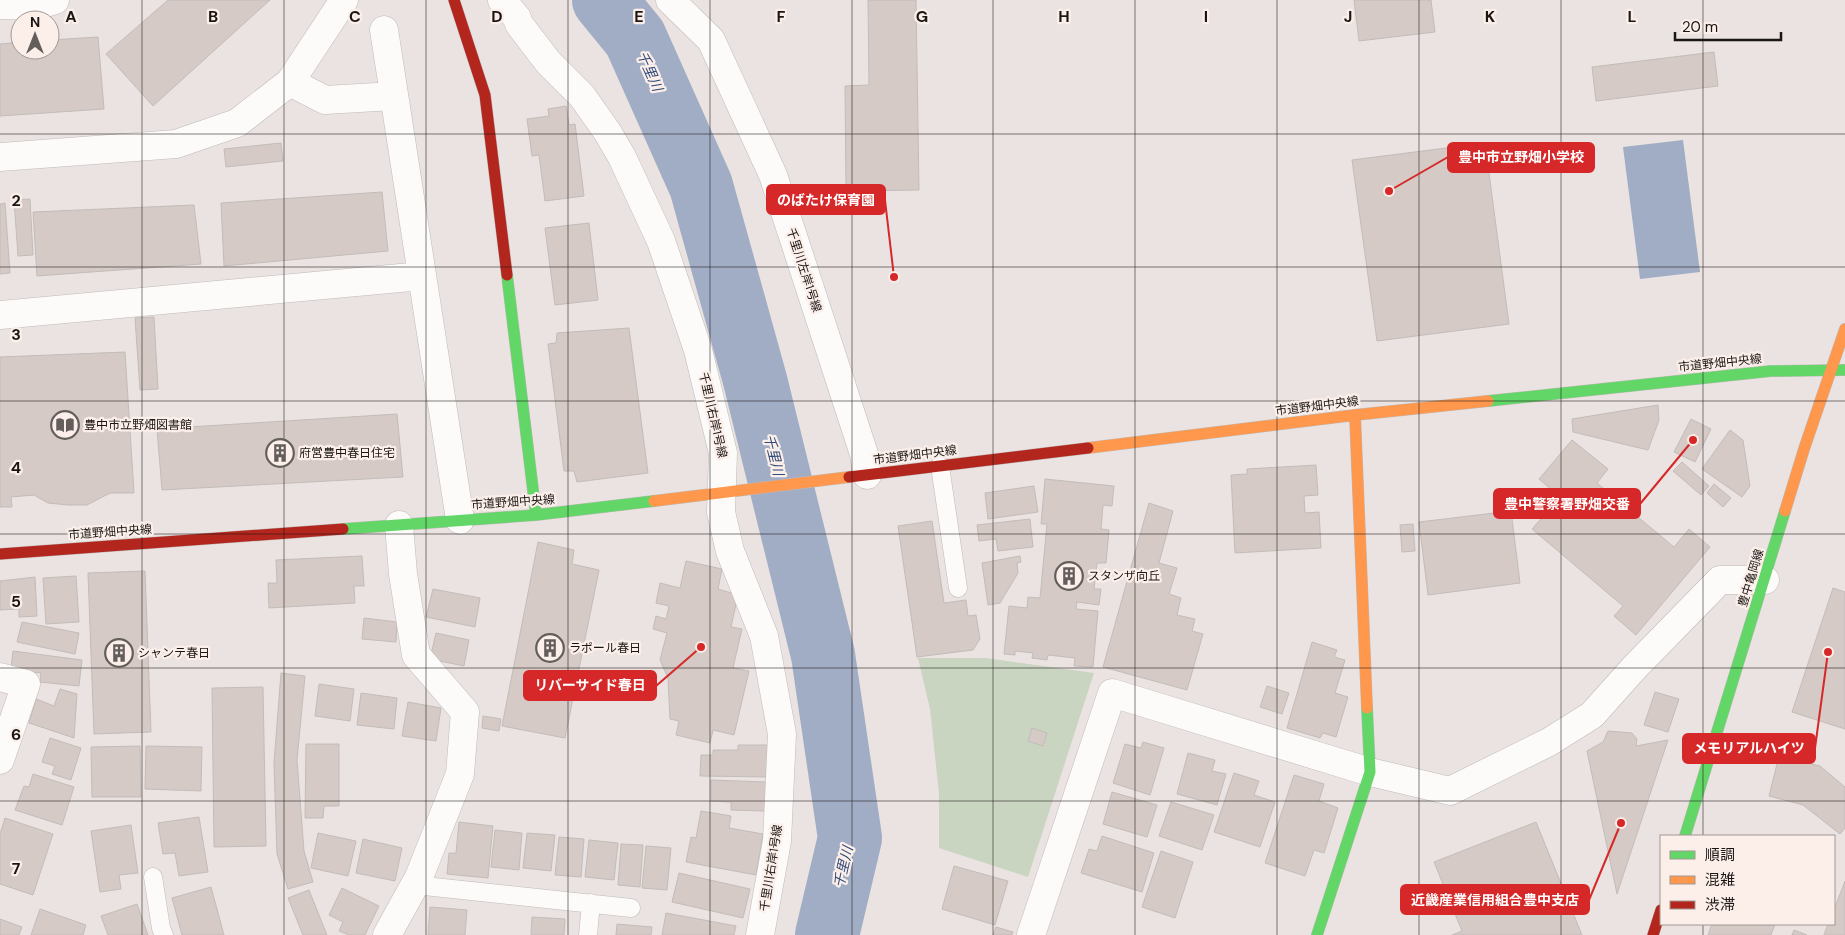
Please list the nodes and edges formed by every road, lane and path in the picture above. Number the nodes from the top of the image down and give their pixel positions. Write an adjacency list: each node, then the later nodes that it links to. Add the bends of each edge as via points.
1 (55, 0): 6 (street, via 35,6)
2 (344, 0): 8 (street)
3 (454, 0): 20 (street, via 485,95)
4 (502, 0): 19 (street, 千里川右岸1号線, via 548,62 596,115 622,157 652,218 698,350)
5 (670, 0): 18 (street, 千里川左岸1号線, via 711,40 773,175 864,454)
6 (0, 5)
7 (384, 30): 9 (street)
8 (290, 82): 9 (street, via 325,100); 10 (street, via 238,123 176,144)
9 (394, 96): 11 (street)
10 (0, 157)
11 (422, 276): 12 (street); 21 (street)
12 (0, 315)
13 (1845, 329): 14 (street, 豊中亀岡線)
14 (1832, 370): 15 (street, 市道野畑中央線); 16 (street, 市道野畑中央線, via 1771,371); 24 (street, 豊中亀岡線, via 1804,449)
15 (1845, 370)
16 (1355, 415): 17 (street, 市道野畑中央線); 28 (street)
17 (940, 466): 18 (street, 市道野畑中央線); 25 (lane)
18 (860, 476): 19 (street, 市道野畑中央線)
19 (731, 492): 20 (street, 市道野畑中央線); 38 (street, 千里川右岸1号線, via 720,512 730,551 764,636 782,734 777,841)
20 (536, 515): 21 (street, 市道野畑中央線)
21 (460, 520): 22 (street, 市道野畑中央線)
22 (400, 525): 23 (street, 市道野畑中央線); 31 (street, via 403,574 416,655 465,712 460,774)
23 (0, 554)
24 (1765, 580): 28 (street, via 1720,580 1592,715 1549,742 1450,791); 29 (street, 豊中亀岡線)
25 (958, 588)
26 (0, 677): 27 (street, via 26,684)
27 (0, 760)
28 (1370, 772): 39 (street, via 1112,693); 40 (street)
29 (1685, 835)
30 (152, 877): 35 (lane)
31 (415, 885): 32 (lane); 36 (street)
32 (591, 903): 33 (lane); 37 (lane)
33 (631, 908)
34 (1660, 913): 41 (street)
35 (164, 935)
36 (387, 935)
37 (588, 935)
38 (760, 935)
39 (1032, 935)
40 (1317, 935)
41 (1653, 935)

